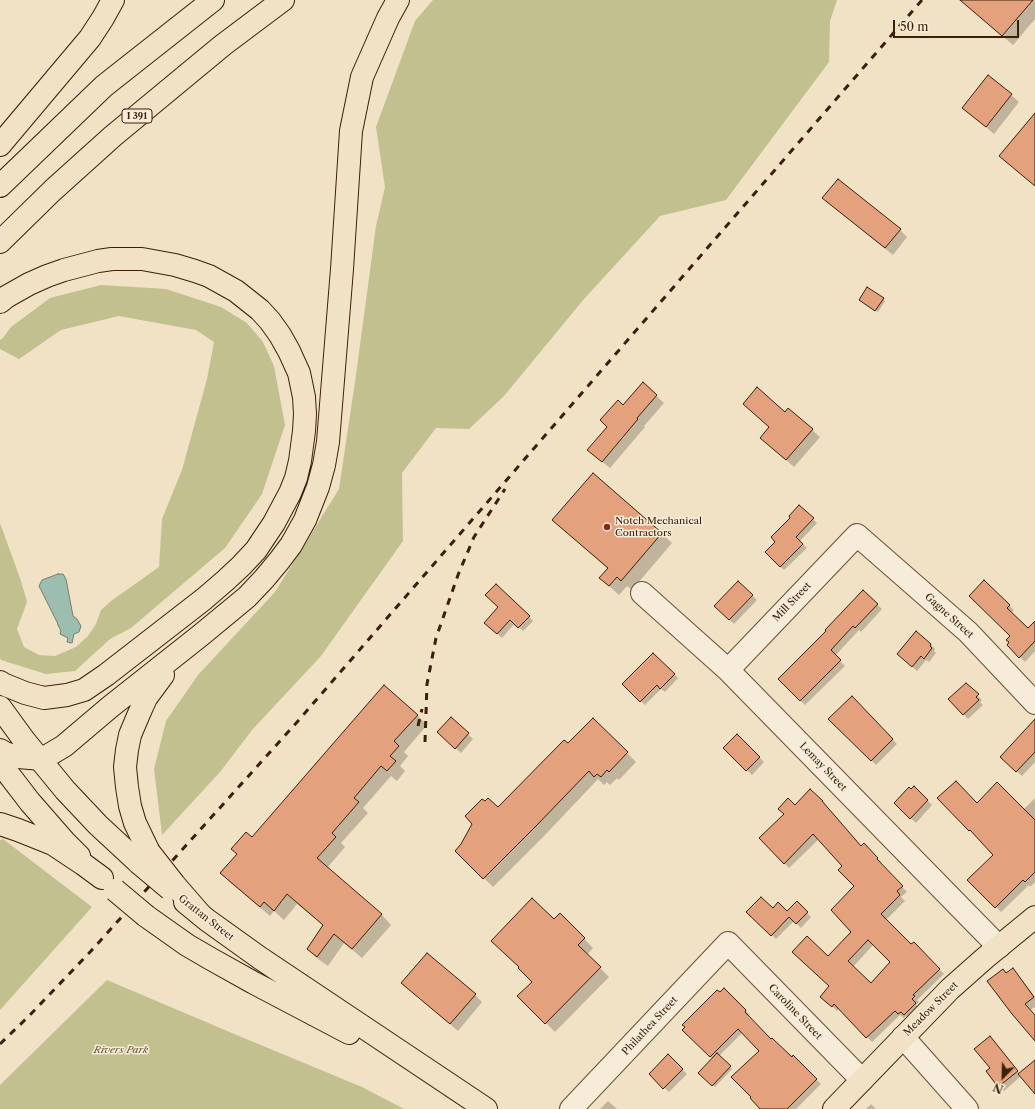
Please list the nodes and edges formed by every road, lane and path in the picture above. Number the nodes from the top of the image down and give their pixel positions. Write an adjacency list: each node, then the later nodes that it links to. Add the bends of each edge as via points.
1 (113, 0): 5 (main road, via 90,38)
2 (213, 0): 6 (main road, via 104,86)
3 (283, 0): 7 (main road, I 391, via 223,44 113,136)
4 (398, 0): 11 (main road, via 362,77 351,131 328,442 318,487 305,520 279,561 264,579)
5 (0, 145)
6 (0, 186)
7 (0, 242)
8 (0, 302): 13 (main road, via 47,276 112,260 142,260 175,265 209,276 236,291 260,310 280,335 298,374 305,414 300,461 290,493 256,550 226,580 84,690 44,698 24,693)
9 (857, 535): 12 (street, Mill Street); 14 (street, Gagne Street, via 968,632)
10 (642, 593): 12 (street, Lemay Street)
11 (201, 635): 17 (main road, via 64,746); 20 (main road, via 160,678 146,698 128,743 125,767 127,787)
12 (728, 670): 24 (street, Lemay Street)
13 (0, 682)
14 (1035, 703)
15 (0, 707): 17 (main road)
16 (0, 750): 17 (main road, via 18,757)
17 (40, 759): 20 (main road, via 98,825)
18 (0, 762): 21 (main road, Grattan Street, via 64,841)
19 (0, 824): 21 (main road, via 53,844)
20 (144, 857): 27 (main road, Grattan Street, bridge, via 207,920)
21 (108, 884): 27 (main road, Grattan Street, bridge, via 146,916 210,959)
22 (1035, 917): 24 (main road, Meadow Street)
23 (728, 943): 26 (street, Caroline Street); 29 (street, Philathea Street)
24 (999, 947): 25 (main road, Meadow Street, via 950,989)
25 (904, 1037): 26 (main road, Meadow Street); 31 (street)
26 (862, 1080): 30 (main road, Meadow Street)
27 (450, 1085): 28 (main road, Grattan Street)
28 (486, 1109)
29 (571, 1109)
30 (834, 1109)
31 (968, 1109)

